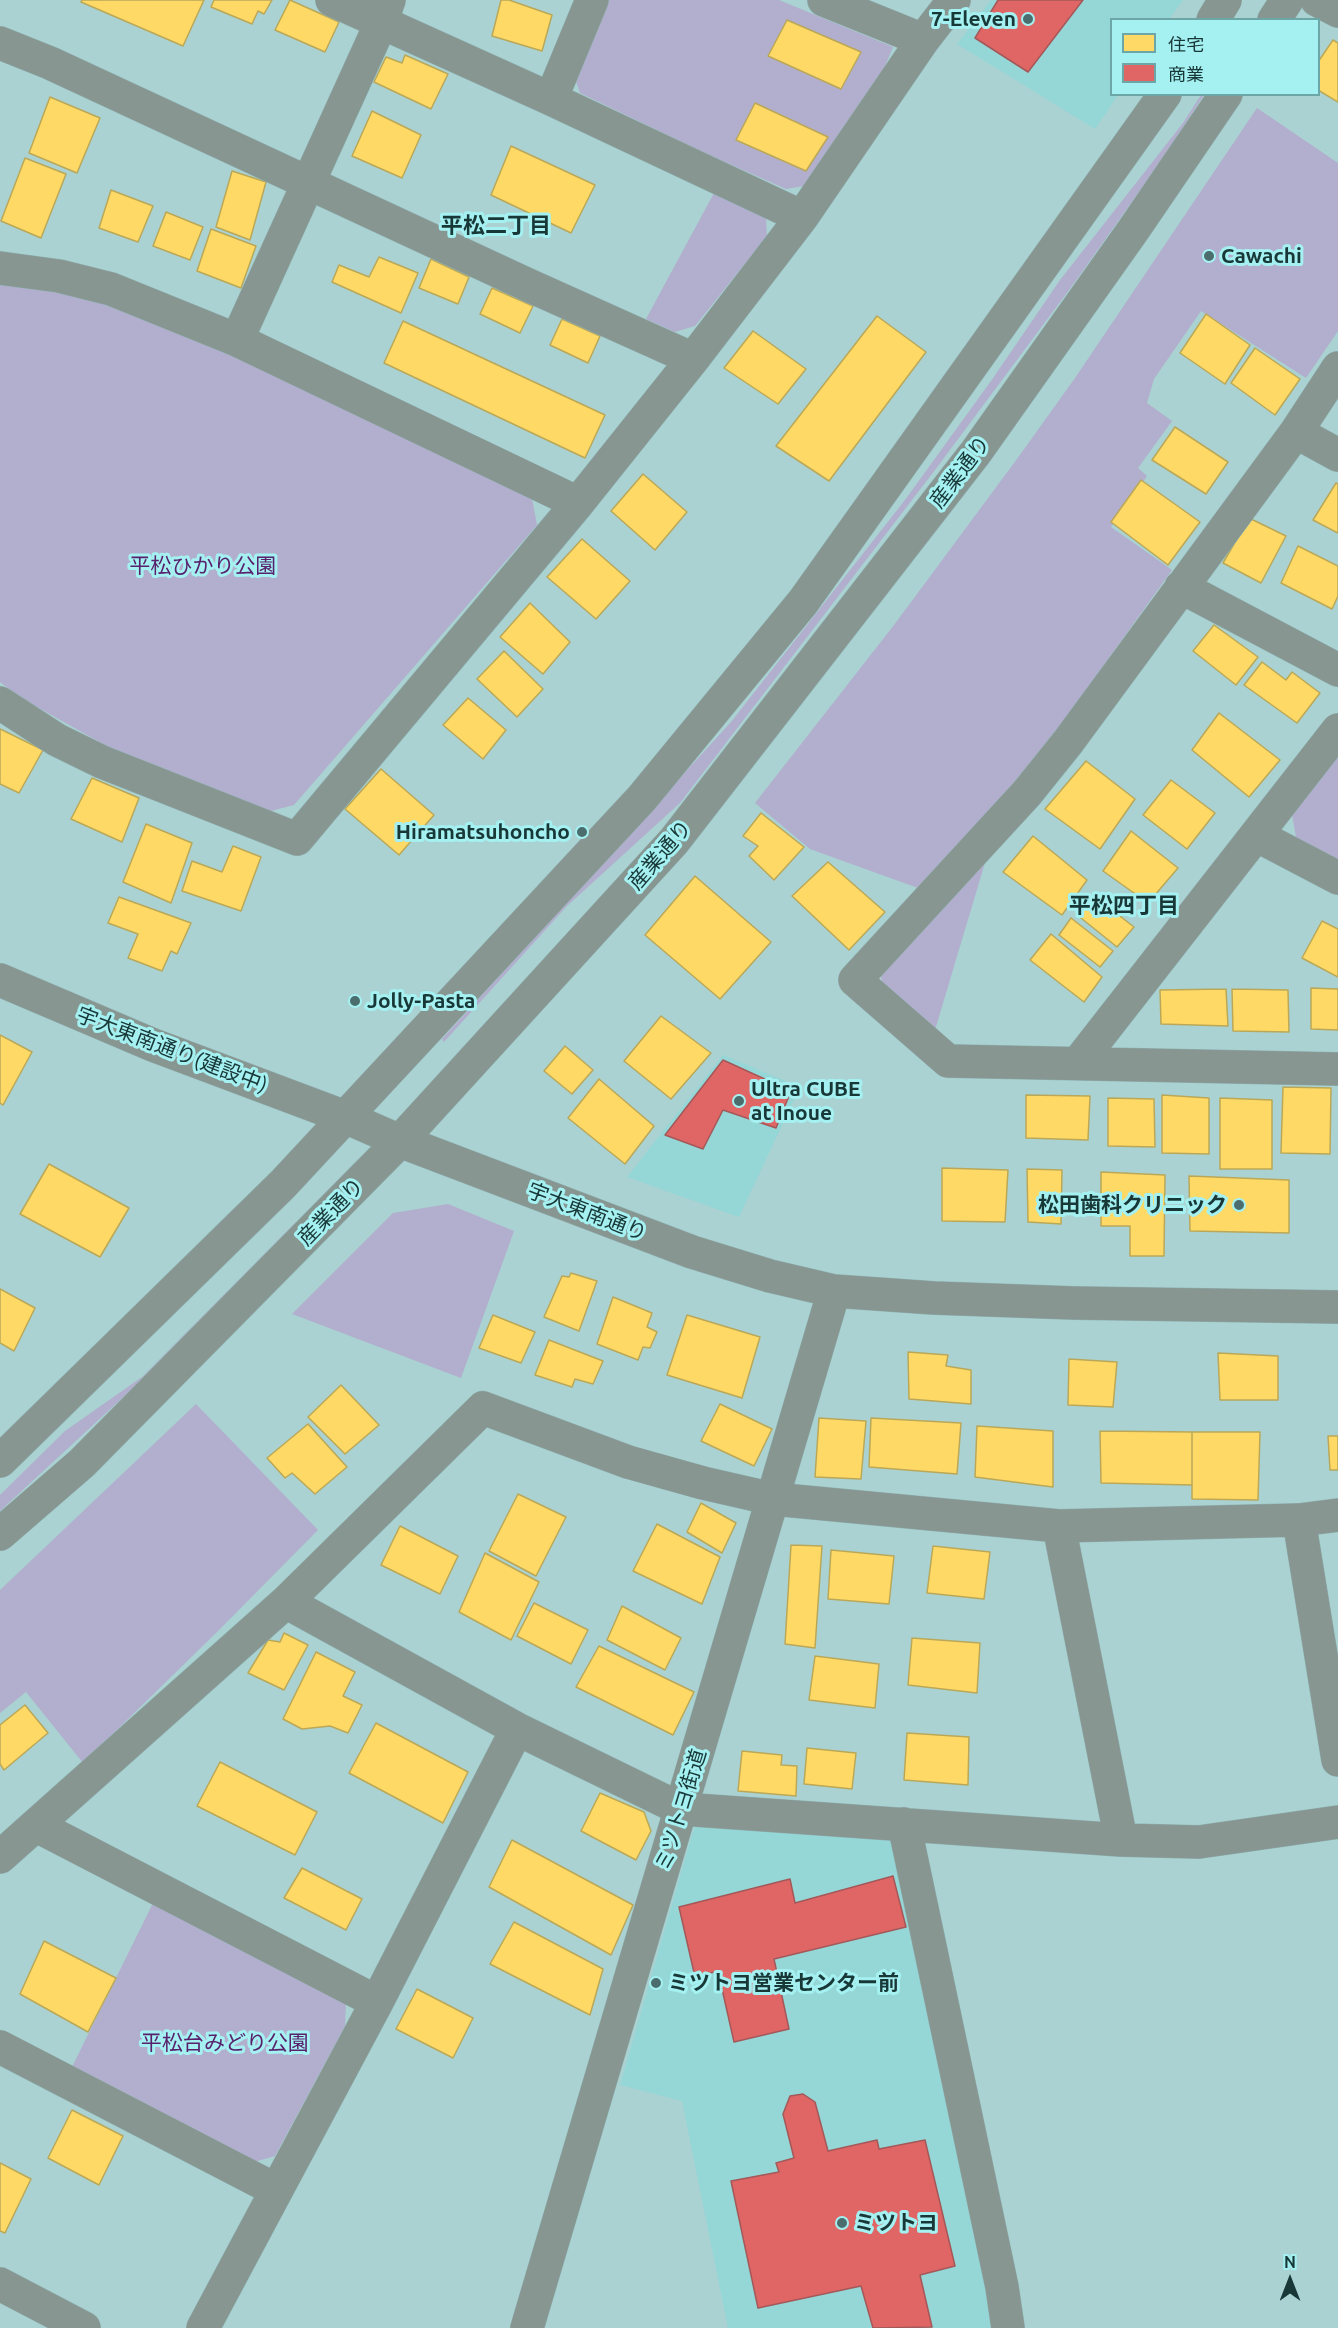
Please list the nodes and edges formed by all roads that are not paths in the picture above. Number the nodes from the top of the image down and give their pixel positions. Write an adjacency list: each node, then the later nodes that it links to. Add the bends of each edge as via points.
1 (332, 0): 9 (street)
2 (592, 0): 16 (street)
3 (824, 0): 12 (street)
4 (954, 0): 12 (street)
5 (1226, 0): 10 (street)
6 (1287, 0): 11 (street)
7 (1317, 0): 8 (street)
8 (1338, 11)
9 (385, 12): 16 (street); 17 (street)
10 (1214, 18)
11 (1275, 18)
12 (923, 40): 18 (street)
13 (0, 43): 17 (street)
14 (1164, 96): 35 (street, via 803,602 642,798)
15 (1225, 96): 36 (street, 産業通り, via 976,452 674,841)
16 (551, 99): 18 (street)
17 (308, 181): 20 (street); 21 (street)
18 (802, 217): 21 (street)
19 (0, 268): 20 (street, via 59,276 111,289)
20 (237, 340): 25 (street)
21 (693, 359): 25 (street)
22 (1338, 368): 23 (street)
23 (1296, 432): 24 (street); 26 (street)
24 (1338, 455)
25 (578, 503): 28 (street, via 297,839 102,762 57,740)
26 (1181, 587): 27 (street); 33 (street, via 1027,793 855,981 948,1061)
27 (1338, 670)
28 (0, 703)
29 (1338, 730): 30 (street)
30 (1256, 835): 31 (street); 33 (street)
31 (1338, 878)
32 (0, 980): 35 (street, 宇大東南通り(建設中), via 153,1045)
33 (1078, 1063): 34 (street)
34 (1338, 1069)
35 (345, 1117): 36 (street, 宇大東南通り); 39 (street, via 283,1184)
36 (400, 1141): 37 (street, 宇大東南通り, via 692,1252); 44 (street, 産業通り, via 82,1463)
37 (834, 1291): 38 (street, 宇大東南通り, via 1074,1303); 40 (street, ミツトヨ街道)
38 (1338, 1307)
39 (0, 1461)
40 (774, 1499): 43 (street); 45 (street, via 628,1462 483,1408); 48 (street, ミツトヨ街道)
41 (1338, 1515): 42 (street)
42 (1299, 1520): 43 (street); 47 (street)
43 (1059, 1526): 52 (street)
44 (0, 1534)
45 (286, 1602): 46 (street); 51 (street)
46 (517, 1729): 48 (street); 54 (street)
47 (1338, 1760)
48 (681, 1809): 50 (street); 60 (street, ミツトヨ街道)
49 (1338, 1822): 52 (street, via 1199,1842)
50 (904, 1824): 52 (street); 61 (street)
51 (37, 1826): 53 (street); 54 (street)
52 (1121, 1840)
53 (0, 1857)
54 (377, 2002): 56 (street)
55 (0, 2048): 56 (street)
56 (276, 2190): 59 (street)
57 (0, 2284): 58 (street)
58 (84, 2328)
59 (203, 2328)
60 (527, 2328)
61 (1008, 2328)

